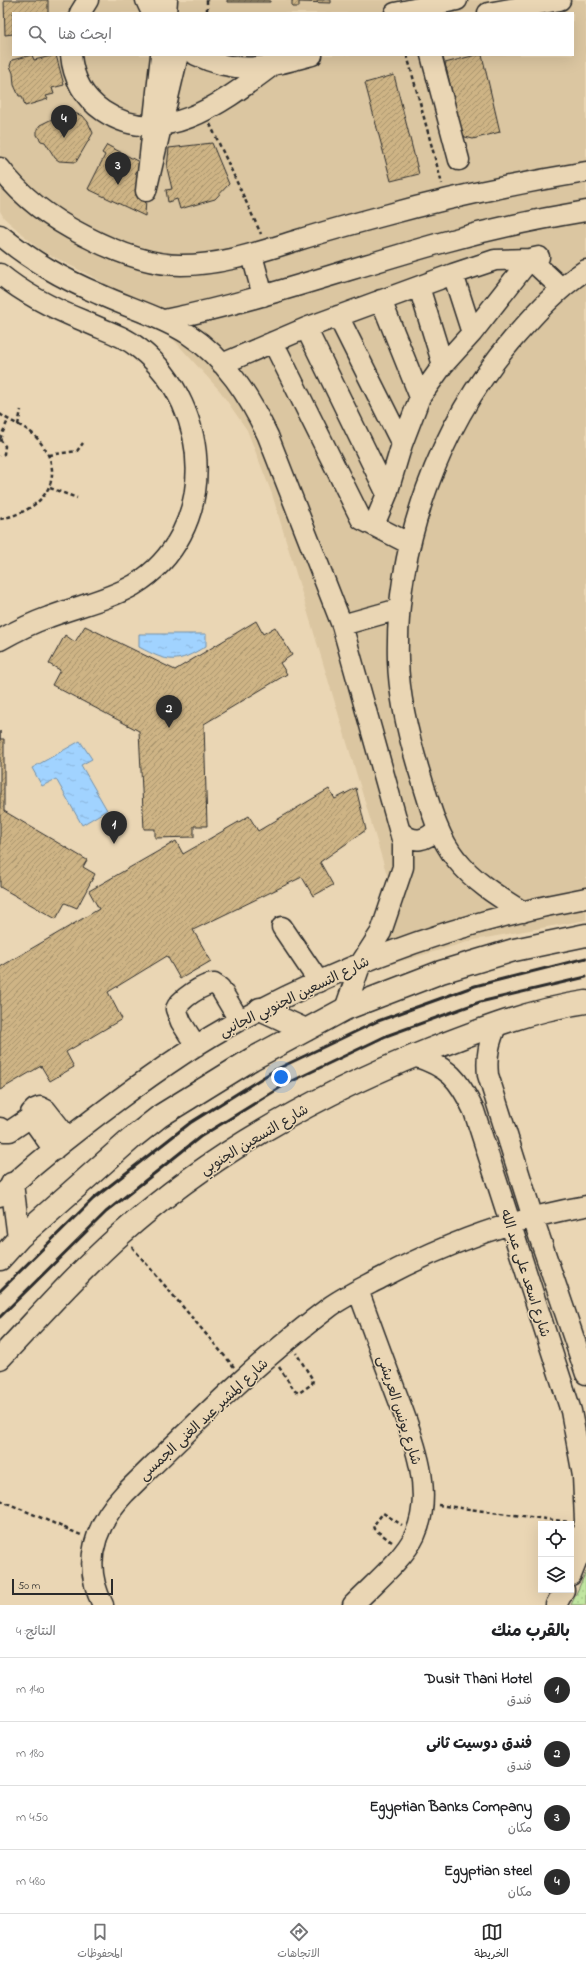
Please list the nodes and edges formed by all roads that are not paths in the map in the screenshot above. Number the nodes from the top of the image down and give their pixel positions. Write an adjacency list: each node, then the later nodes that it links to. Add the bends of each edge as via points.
1 (88, 0): 6 (street)
2 (146, 0): 7 (street)
3 (168, 0): 8 (street)
4 (457, 0): 9 (street)
5 (560, 0): 10 (street)
6 (81, 12)
7 (152, 12)
8 (166, 12)
9 (401, 12)
10 (494, 12)
11 (71, 56): 17 (street, via 74,73 83,92 100,109 121,121 144,125 169,124 204,112)
12 (161, 56): 13 (street, via 146,191)
13 (178, 56)
14 (198, 56): 17 (street, via 230,68)
15 (308, 56): 17 (street)
16 (431, 56): 18 (street)
17 (273, 66)
18 (459, 160)
19 (0, 168): 23 (street, via 32,202 67,227 109,248 144,259 180,265 216,263)
20 (586, 172): 23 (street, via 446,200 336,228)
21 (586, 211): 32 (street, via 505,226)
22 (0, 235): 35 (street, via 27,257 60,277)
23 (260, 252): 32 (street)
24 (536, 257): 25 (street); 29 (street); 31 (street)
25 (495, 260): 28 (street); 31 (street)
26 (586, 270): 29 (street)
27 (0, 274): 48 (street, via 45,304 114,333 140,349 162,370 179,395 191,423 197,453 196,484 189,514 176,541 158,566 134,585 106,598 48,617)
28 (453, 274): 30 (street); 37 (street)
29 (564, 285): 45 (street, via 528,322 492,365 458,417 432,473)
30 (419, 287): 33 (street); 39 (street)
31 (509, 287): 37 (street)
32 (263, 296): 35 (street)
33 (381, 300): 34 (street); 41 (street)
34 (338, 316): 36 (street); 42 (street)
35 (164, 320): 40 (street, via 189,335)
36 (306, 328): 38 (street); 43 (street)
37 (472, 333): 39 (street)
38 (275, 346): 40 (street); 44 (street, via 361,519)
39 (443, 365): 41 (street)
40 (227, 370): 47 (street, via 254,406 268,436)
41 (420, 397): 42 (street)
42 (402, 444): 43 (street)
43 (386, 494): 44 (street)
44 (375, 522): 45 (street)
45 (412, 539): 46 (street)
46 (399, 609): 47 (street); 49 (street, via 398,661 403,705 411,744)
47 (342, 625): 50 (street)
48 (0, 640)
49 (438, 828): 50 (street, via 424,839 416,840); 52 (street, via 454,858 473,878)
50 (401, 832): 55 (street, via 404,843 404,867 381,932)
51 (586, 898): 52 (street, شارع التسعين الجنوبي الجانبى)
52 (523, 912): 55 (street, شارع التسعين الجنوبي الجانبى, via 443,933)
53 (282, 926): 56 (street)
54 (586, 935): 59 (main road, via 477,960)
55 (361, 963): 56 (street, شارع التسعين الجنوبي الجانبى); 59 (street)
56 (318, 982): 58 (street, شارع التسعين الجنوبي الجانبى)
57 (586, 1002): 61 (main road, شارع التسعين الجنوبي, via 532,1013)
58 (260, 1009): 60 (street, شارع التسعين الجنوبي الجانبى); 62 (main road)
59 (345, 1009): 62 (main road)
60 (239, 1020): 63 (street, شارع التسعين الجنوبي الجانبى); 63 (street, via 220,988 214,984 206,984 179,1003 176,1009)
61 (497, 1024): 64 (main road, شارع التسعين الجنوبي); 69 (street, شارع اسعد على عبد الله, via 489,1043 488,1075)
62 (306, 1030): 71 (main road, via 239,1067 160,1116)
63 (196, 1046): 66 (street, شارع التسعين الجنوبي الجانبى, via 134,1088)
64 (414, 1056): 70 (street, شارع اسعد على عبد الله, via 439,1065 449,1072 466,1094); 74 (main road, شارع التسعين الجنوبي, via 263,1130 188,1179 90,1263)
65 (0, 1128): 66 (street, via 10,1131 31,1117 32,1111 43,1108)
66 (61, 1144): 67 (street, شارع التسعين الجنوبي الجانبى)
67 (6, 1190): 71 (main road)
68 (586, 1206): 69 (street, شارع المشير عبد الغنى الجمسى)
69 (533, 1218): 70 (street, شارع المشير عبد الغنى الجمسى); 75 (street, شارع اسعد على عبد الله)
70 (510, 1224): 73 (street, شارع المشير عبد الغنى الجمسى, via 431,1254); 76 (street, شارع اسعد على عبد الله, via 573,1418 583,1476)
71 (19, 1238): 72 (main road)
72 (0, 1259)
73 (358, 1290): 80 (street, شارع المشير عبد الغنى الجمسى, via 332,1306 243,1378 112,1507 102,1522 95,1541 92,1561 94,1581); 81 (street, شارع يونس العريشى, via 415,1445 422,1483 422,1503 416,1534 405,1551)
74 (0, 1358)
75 (586, 1374)
76 (585, 1521): 77 (street, شارع اسعد على عبد الله)
77 (585, 1549): 78 (street, شارع اسعد على عبد الله)
78 (574, 1569)
79 (562, 1593): 82 (street)
80 (103, 1605)
81 (353, 1605)
82 (556, 1605)

